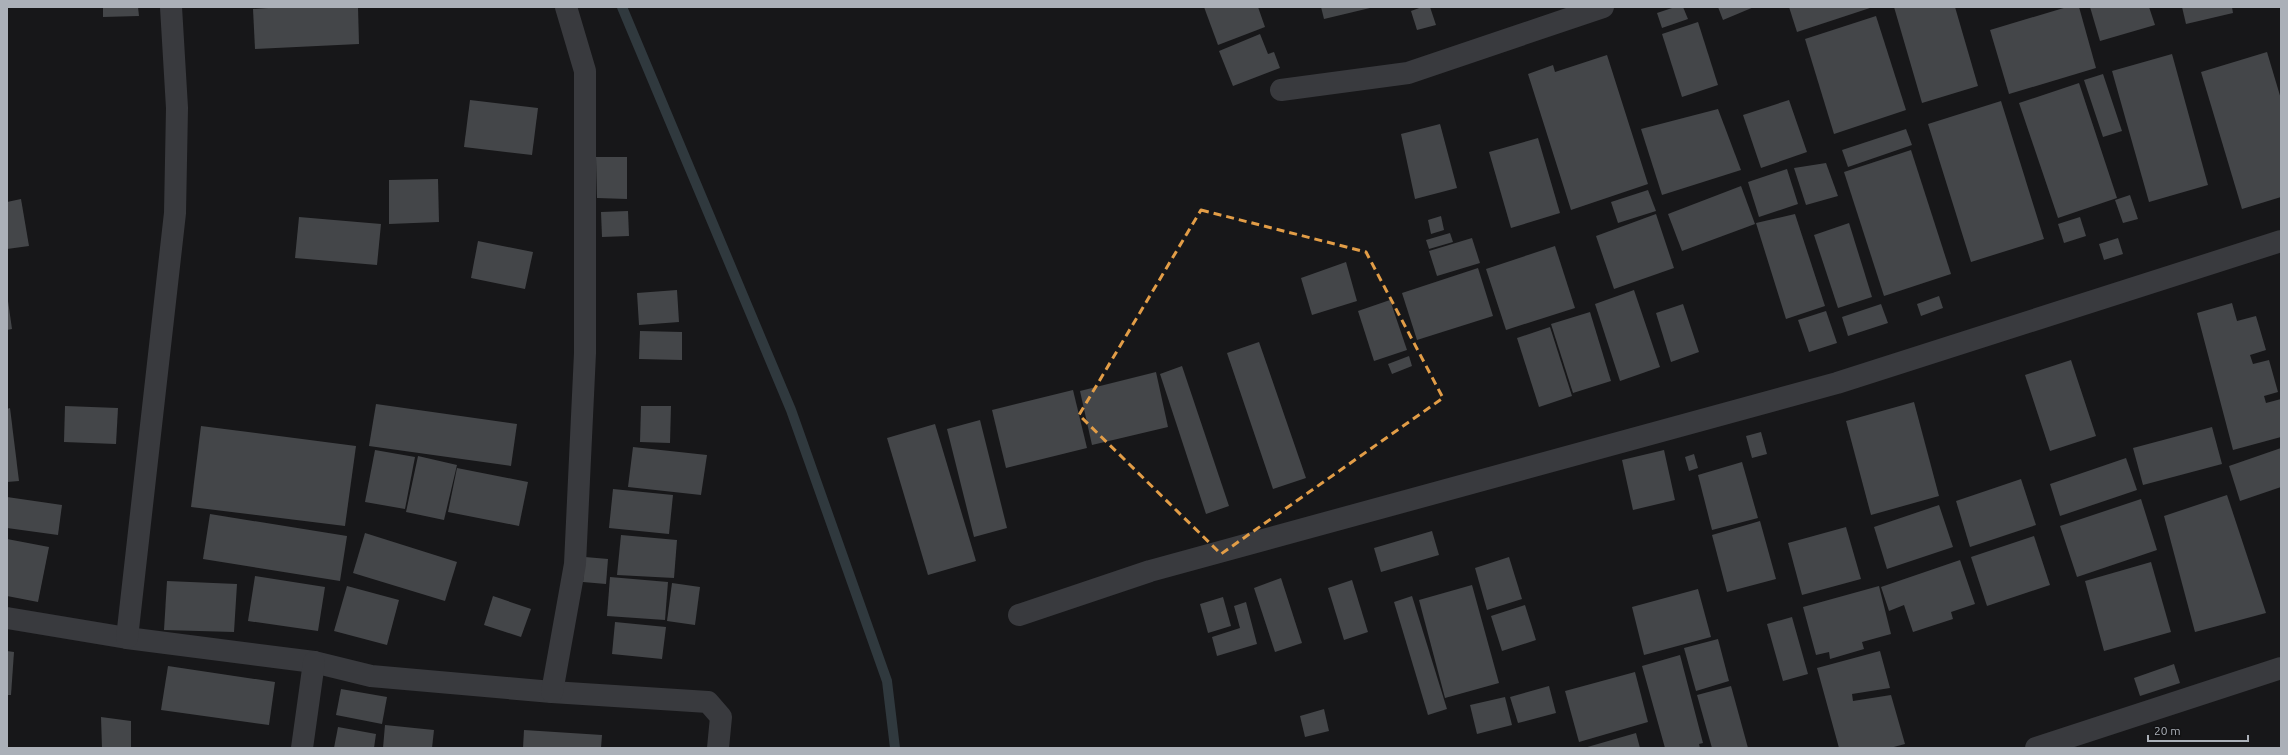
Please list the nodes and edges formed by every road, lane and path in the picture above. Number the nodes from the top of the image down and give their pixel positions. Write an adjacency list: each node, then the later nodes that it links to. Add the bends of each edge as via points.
1 (171, 7): 8 (street, via 177,108 175,213)
2 (566, 7): 11 (street, via 585,71 585,353 575,564)
3 (1603, 7): 4 (street, via 1408,73)
4 (1281, 90)
5 (2281, 241): 6 (street, via 1837,383 1150,571)
6 (1019, 615)
7 (7, 618): 8 (street)
8 (127, 638): 9 (street)
9 (314, 662): 11 (street, via 371,676); 12 (street)
10 (2281, 668): 14 (street)
11 (552, 692): 13 (street, via 708,702 721,717)
12 (302, 748)
13 (718, 748)
14 (2036, 748)

